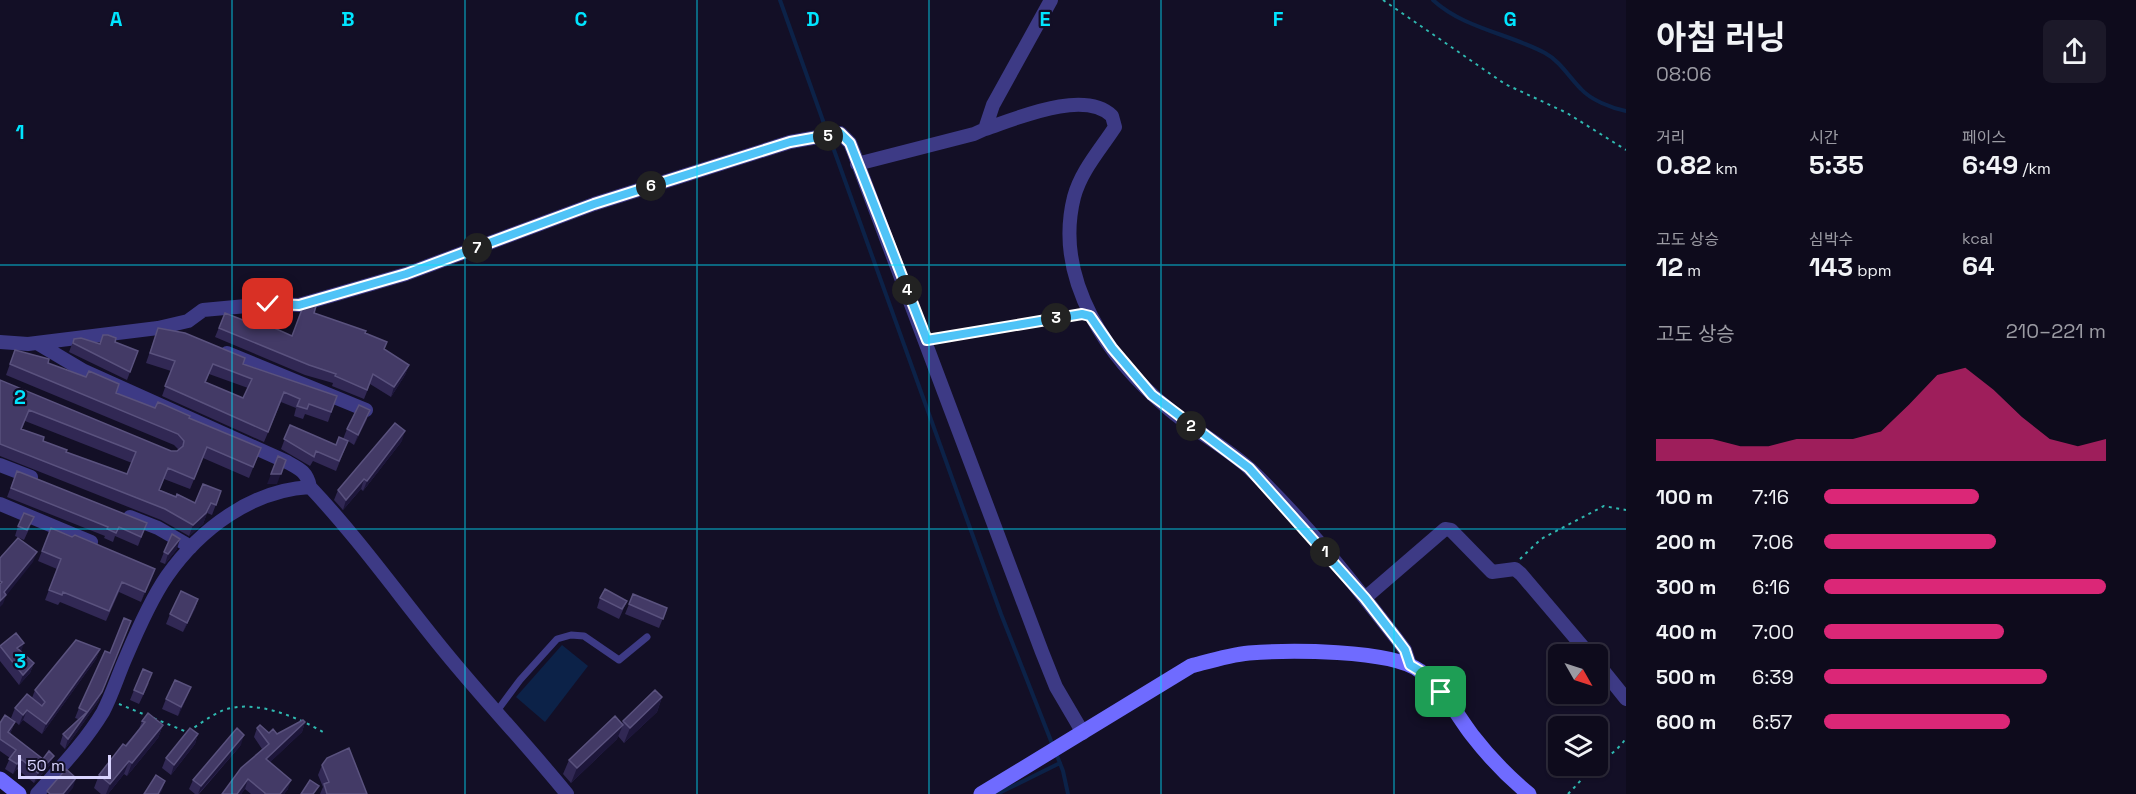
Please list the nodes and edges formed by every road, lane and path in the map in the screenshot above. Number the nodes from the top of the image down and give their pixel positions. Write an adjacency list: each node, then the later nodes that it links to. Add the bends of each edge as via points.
1 (1051, 0): 3 (street, via 993,105)
2 (1383, 0): 4 (path, via 1505,84 1567,113)
3 (985, 129): 5 (street); 6 (street, via 1065,105 1094,106 1112,116 1115,127 1084,173 1070,216 1072,260)
4 (1626, 150)
5 (857, 165): 7 (street, via 850,143 840,133 790,142 594,204 406,274 299,305 203,310 188,321); 9 (street)
6 (1090, 316): 9 (path, via 1082,314); 23 (street, via 1152,395 1249,468)
7 (172, 325): 8 (street); 11 (street)
8 (191, 337)
9 (927, 340): 32 (street, via 1042,652 1056,687)
10 (0, 342): 11 (street)
11 (38, 343): 16 (street, via 84,371 287,462 302,470)
12 (213, 346): 13 (street)
13 (366, 410)
14 (0, 465): 15 (street)
15 (45, 483)
16 (310, 487): 21 (street, via 263,496 230,513); 30 (street, via 348,527)
17 (0, 504): 20 (street)
18 (1626, 510): 22 (path, via 1604,506 1590,513 1526,551)
19 (117, 512): 21 (street, via 158,528)
20 (99, 546)
21 (191, 547): 29 (street, via 162,574)
22 (1515, 569): 23 (street, via 1492,572 1451,530 1445,529); 25 (street)
23 (1365, 598): 26 (street, via 1405,650)
24 (647, 637): 30 (lane, via 619,660 584,636 557,639)
25 (1580, 644)
26 (1410, 665): 32 (main road, via 1375,657 1325,654 1250,653 1222,657 1191,666); 39 (main road, via 1430,679 1498,767)
27 (1608, 676): 28 (street)
28 (1626, 699)
29 (107, 702): 31 (path, via 187,732 225,710 249,707 298,718); 36 (street, via 88,735)
30 (496, 713): 37 (street)
31 (323, 732)
32 (1083, 733): 38 (main road)
33 (1626, 738): 40 (path)
34 (0, 779): 35 (main road)
35 (19, 794)
36 (37, 794)
37 (567, 794)
38 (981, 794)
39 (1529, 794)
40 (1568, 794)

